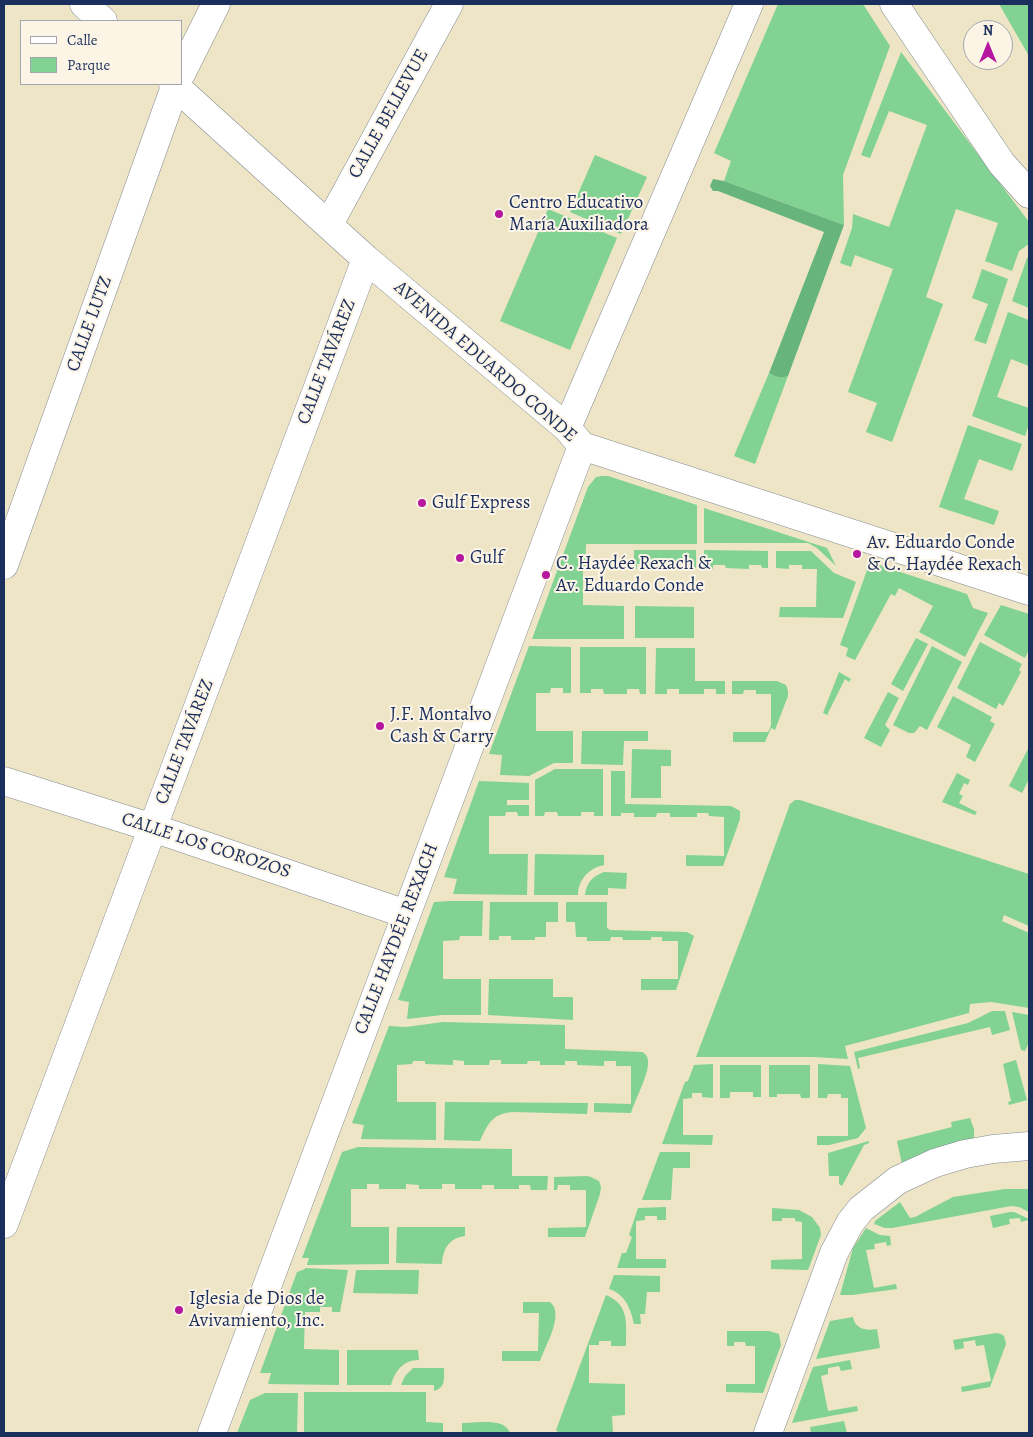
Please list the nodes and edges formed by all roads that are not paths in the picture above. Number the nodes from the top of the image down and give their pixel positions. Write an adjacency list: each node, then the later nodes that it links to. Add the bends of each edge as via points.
1 (84, 4): 6 (street)
2 (216, 4): 7 (street, CALLE LUTZ)
3 (449, 4): 11 (street, CALLE BELLEVUE)
4 (749, 4): 13 (street, CALLE HAYDÉE REXACH)
5 (894, 4): 10 (street, via 1002,164)
6 (103, 20)
7 (182, 72)
8 (176, 85): 14 (street, CALLE LUTZ)
9 (180, 85): 11 (street, AVENIDA EDUARDO CONDE)
10 (1029, 194)
11 (329, 224): 12 (street, AVENIDA EDUARDO CONDE)
12 (366, 259): 13 (street, AVENIDA EDUARDO CONDE); 17 (street, CALLE TAVÁREZ)
13 (574, 437): 15 (street, AVENIDA EDUARDO CONDE); 18 (street, CALLE HAYDÉE REXACH)
14 (4, 565)
15 (1029, 591)
16 (4, 781): 17 (street, CALLE LOS COROZOS)
17 (153, 828): 18 (street, CALLE LOS COROZOS); 20 (street, CALLE TAVÁREZ)
18 (406, 914): 21 (street, CALLE HAYDÉE REXACH)
19 (1029, 1146): 22 (street, via 965,1154 935,1163 898,1180 861,1209 834,1253)
20 (4, 1224)
21 (212, 1433)
22 (768, 1433)

